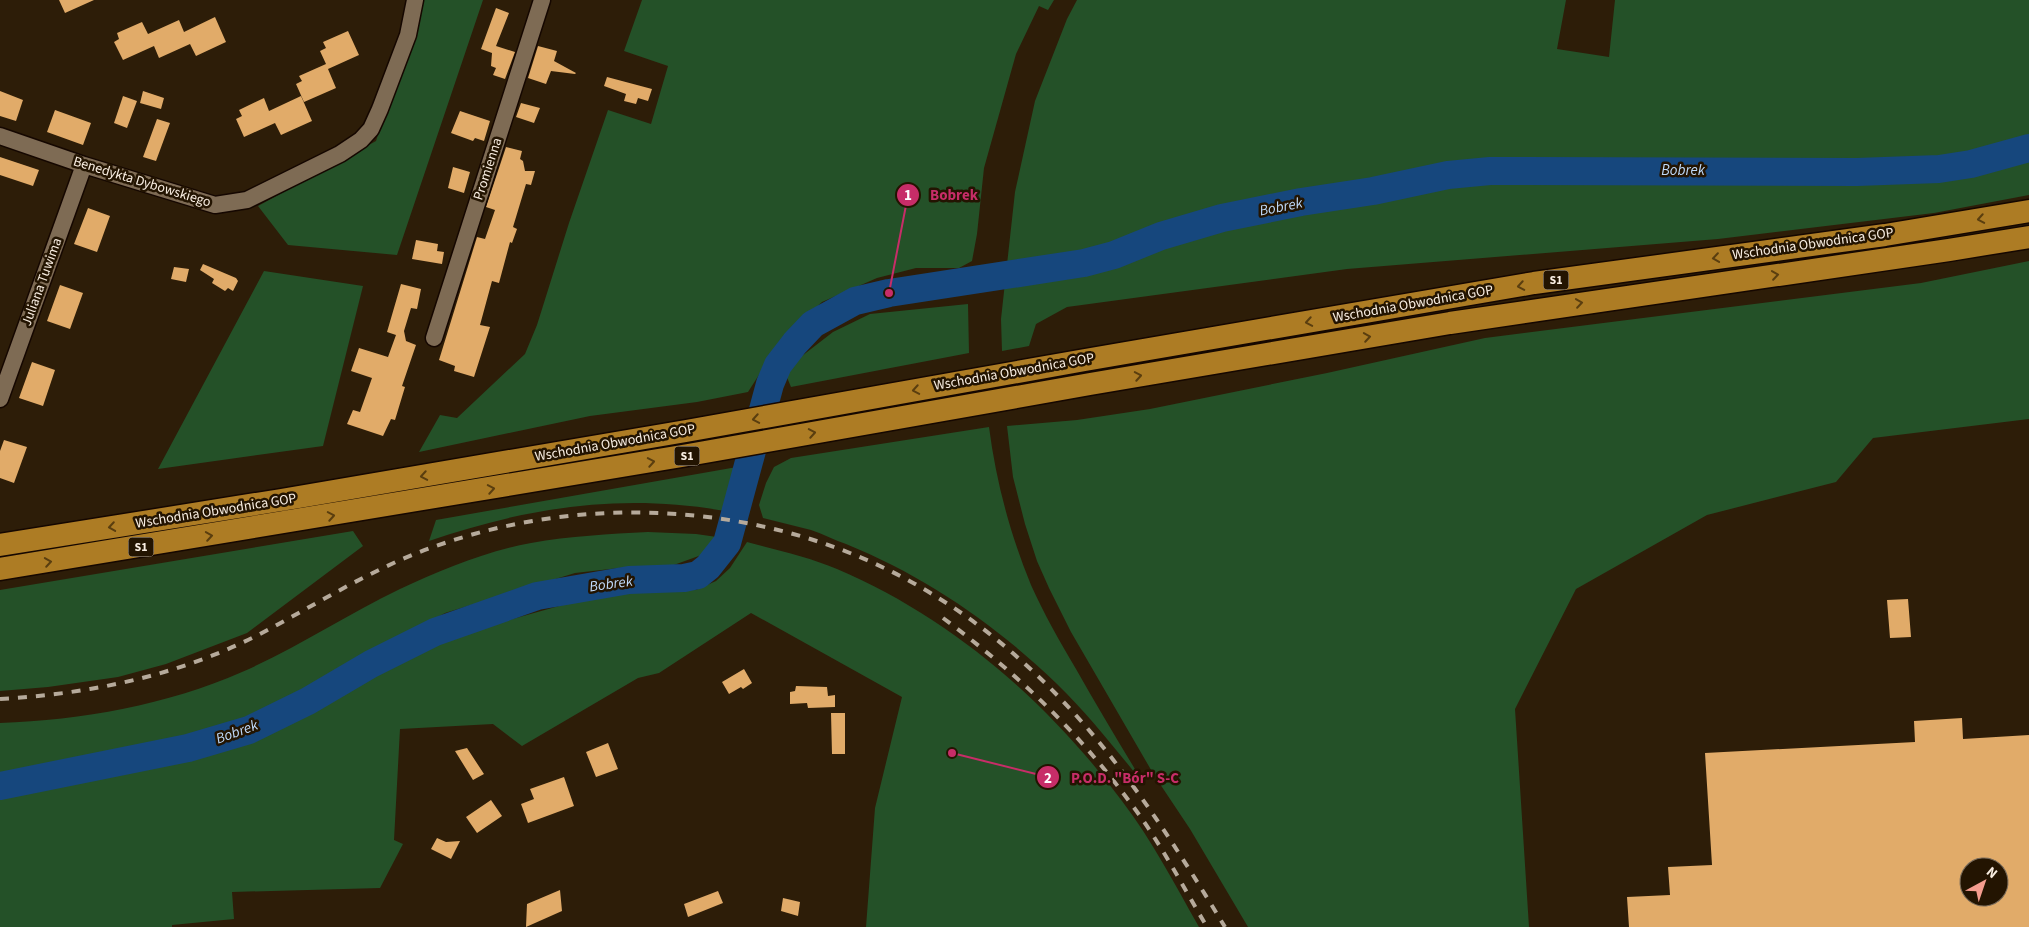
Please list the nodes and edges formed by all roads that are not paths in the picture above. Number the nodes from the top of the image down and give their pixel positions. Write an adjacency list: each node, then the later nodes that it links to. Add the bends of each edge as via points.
1 (415, 0): 4 (street, Benedykta Dybowskiego, via 408,35 371,130 361,140 316,167 247,200 216,205)
2 (542, 0): 7 (street, Promienna)
3 (0, 136): 4 (street, Benedykta Dybowskiego)
4 (84, 166): 8 (street, Juliana Tuwima)
5 (2029, 211): 9 (highway, Wschodnia Obwodnica GOP / S1, one-way to 9, via 1885,235 1534,283 686,432)
6 (2029, 236): 10 (highway, Wschodnia Obwodnica GOP / S1, one-way to 6, via 283,524 1548,308 1939,252)
7 (434, 338)
8 (0, 399)
9 (0, 545)
10 (0, 569)

